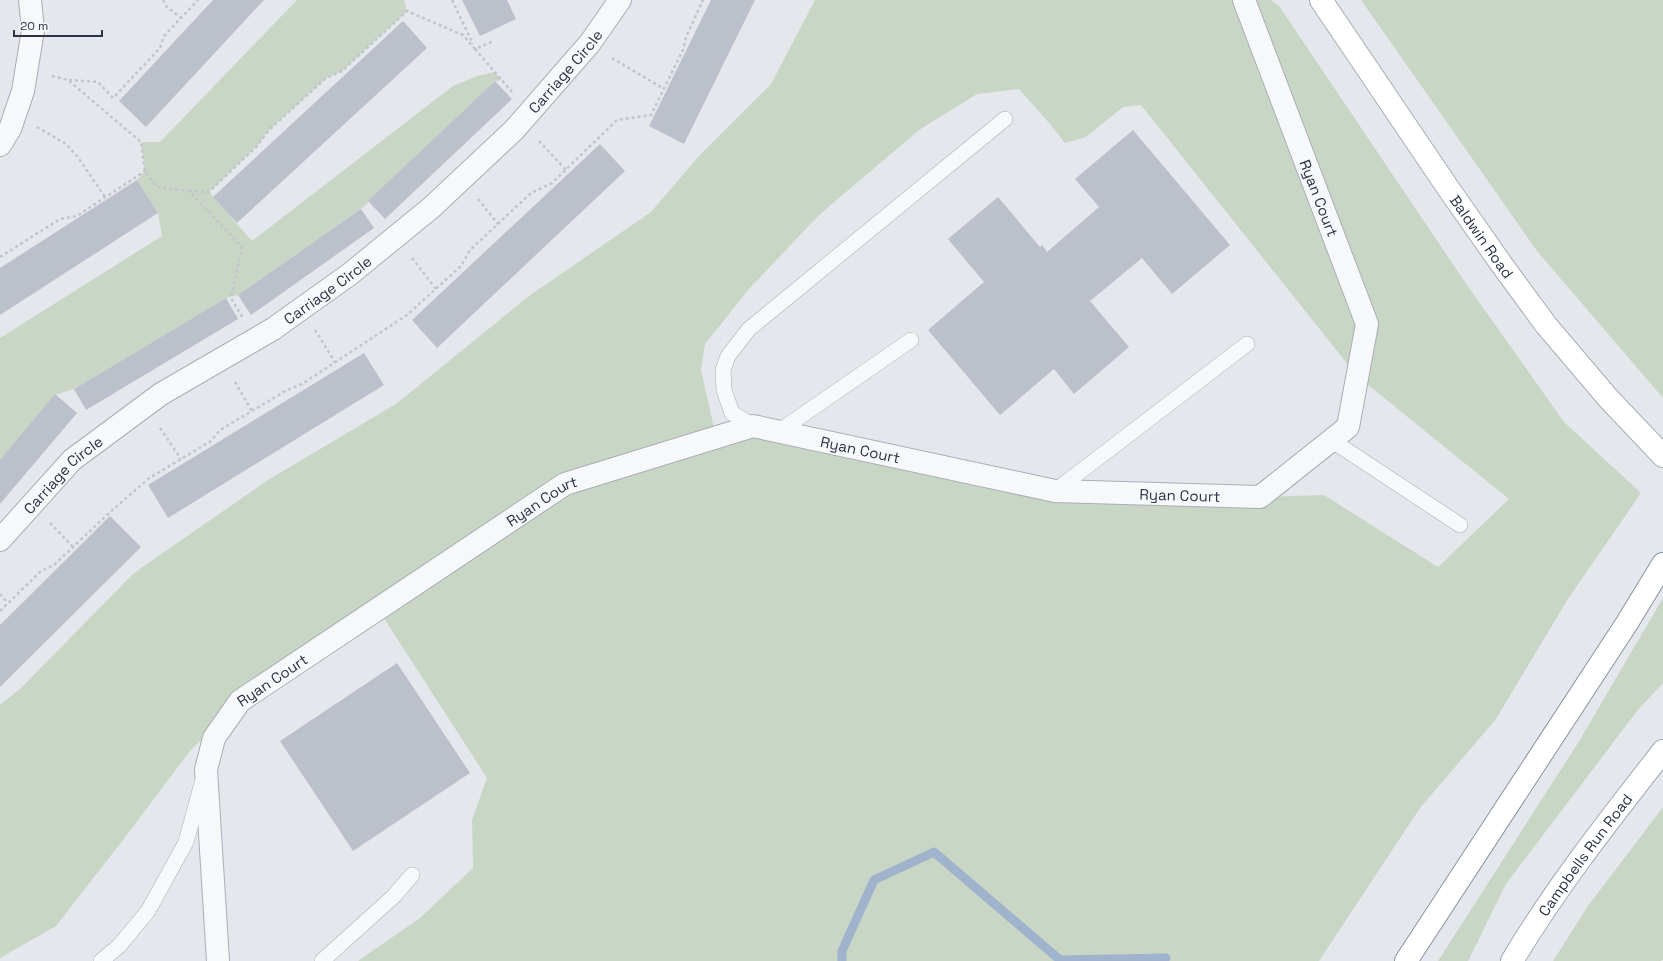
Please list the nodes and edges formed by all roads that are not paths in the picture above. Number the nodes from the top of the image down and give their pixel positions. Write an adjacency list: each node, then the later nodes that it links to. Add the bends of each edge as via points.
1 (30, 0): 6 (street, via 33,30 23,91 10,129)
2 (620, 0): 15 (street, Carriage Circle, via 590,43 514,130 432,206 350,274 273,329 162,394 72,460)
3 (1244, 0): 11 (street, Ryan Court, via 1367,324 1348,427)
4 (1322, 0): 12 (main road, Baldwin Road, via 1448,188 1528,301 1608,398)
5 (1005, 119): 9 (lane, via 749,329 728,356 723,370 724,390 732,413)
6 (0, 145)
7 (910, 340): 10 (lane)
8 (1247, 344): 13 (lane)
9 (753, 426): 10 (street, Ryan Court); 18 (street, Ryan Court, via 565,484 240,701 214,738)
10 (778, 432): 13 (street, Ryan Court)
11 (1331, 440): 13 (street, Ryan Court, via 1260,497); 14 (lane)
12 (1663, 456)
13 (1055, 491)
14 (1460, 525)
15 (0, 540)
16 (1663, 564): 23 (main road)
17 (1663, 751): 24 (main road, Campbells Run Road, via 1565,881)
18 (206, 770): 20 (lane, via 186,842 148,911 119,946); 21 (street, Ryan Court)
19 (412, 875): 22 (lane, via 394,896)
20 (101, 961)
21 (218, 961)
22 (322, 961)
23 (1406, 961)
24 (1512, 961)

